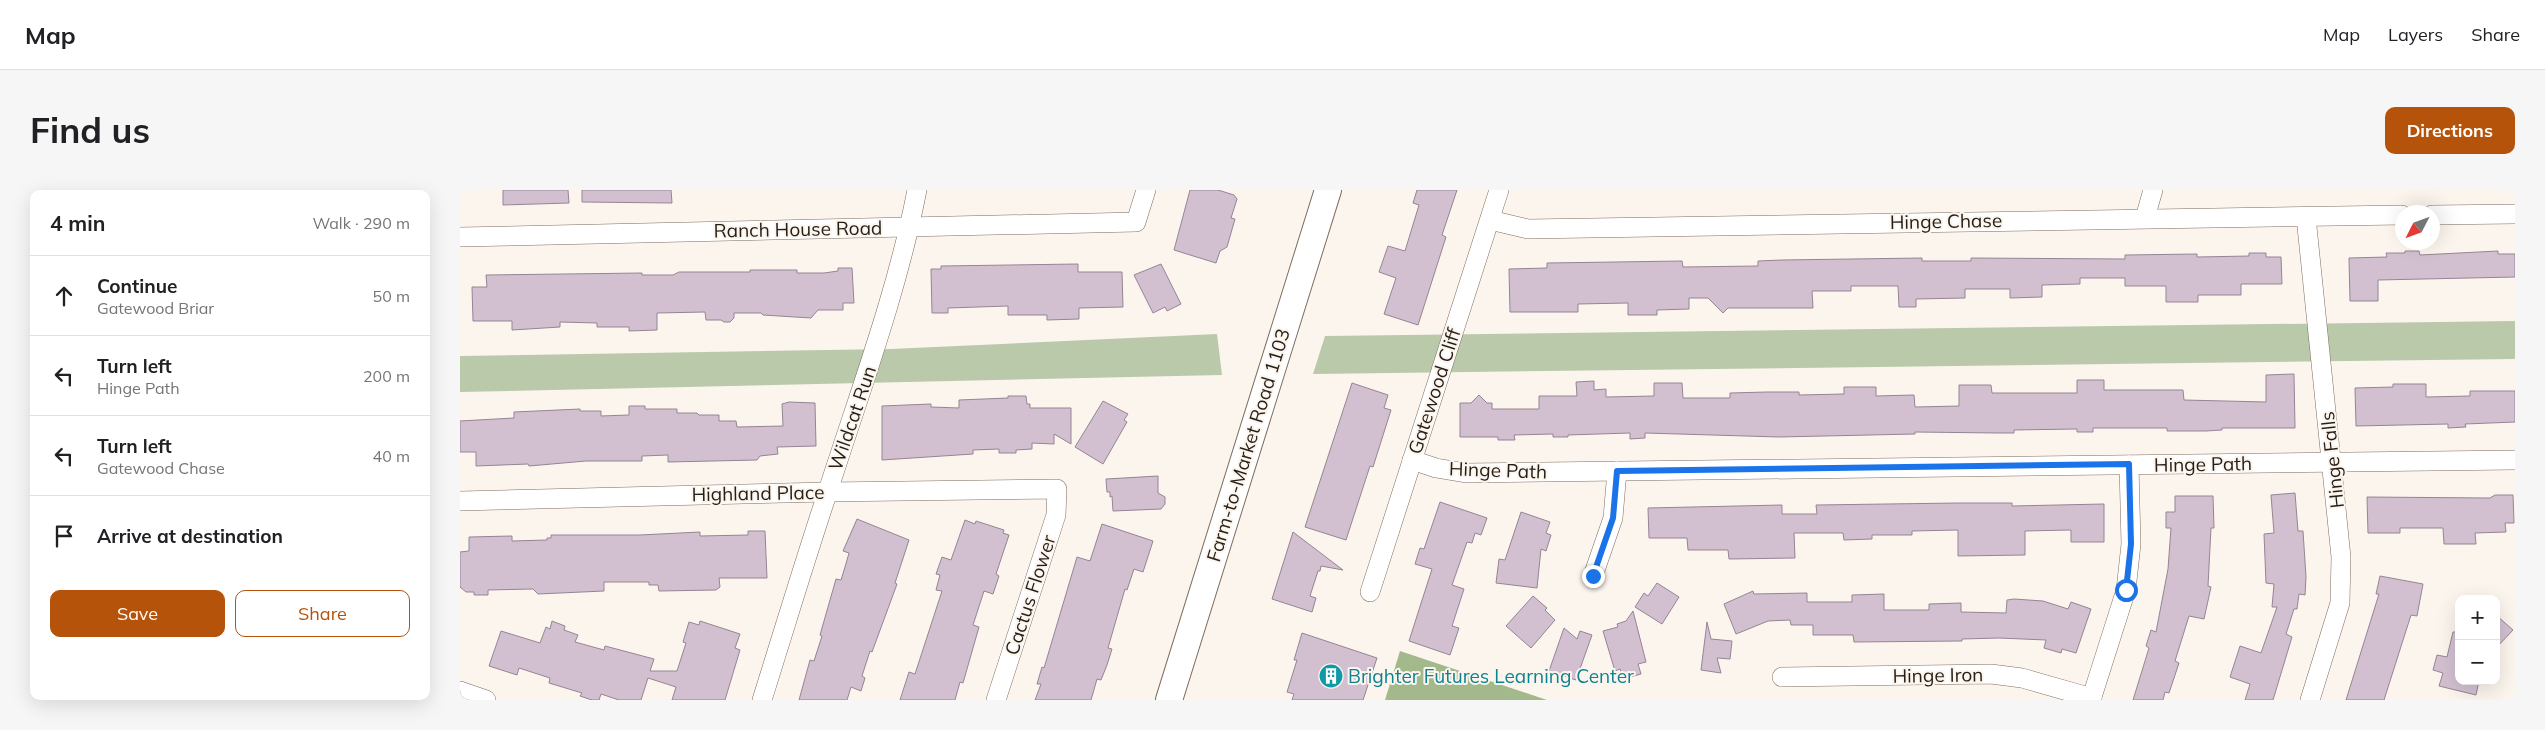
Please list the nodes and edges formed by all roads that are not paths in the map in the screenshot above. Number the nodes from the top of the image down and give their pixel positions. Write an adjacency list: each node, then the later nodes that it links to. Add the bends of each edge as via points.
1 (917, 190): 12 (street, Wildcat Run)
2 (1146, 190): 12 (street, Ranch House Road, via 1136,222)
3 (1328, 190): 30 (main road, Farm-to-Market Road 1103)
4 (1499, 190): 11 (street, Gatewood Cliff)
5 (2153, 190): 10 (street)
6 (2515, 214): 7 (street)
7 (2440, 215)
8 (2395, 216): 9 (street, Hinge Chase)
9 (2306, 217): 10 (street, Hinge Chase); 16 (street, Hinge Falls)
10 (2144, 218): 11 (street, Hinge Chase, via 1528,229)
11 (1490, 220): 14 (street, Gatewood Cliff)
12 (910, 227): 13 (street, Ranch House Road); 20 (street, Wildcat Run, via 878,341)
13 (460, 237)
14 (1412, 460): 18 (street, Hinge Path, via 1466,473); 23 (street, Gatewood Cliff)
15 (2515, 460): 16 (street, Hinge Path)
16 (2333, 462): 17 (street, Hinge Path); 31 (street, Hinge Falls, via 2341,557 2340,603)
17 (2129, 464): 18 (street, Hinge Path); 26 (street, via 2131,544 2126,590)
18 (1617, 471): 22 (street, via 1613,518)
19 (1057, 489): 20 (street, Highland Place); 29 (street, Cactus Flower, via 1056,515)
20 (827, 492): 21 (street, Highland Place); 28 (street, Wildcat Run)
21 (460, 501)
22 (1593, 576)
23 (1370, 592)
24 (1782, 677): 26 (street, Hinge Iron, via 1991,674 2022,678)
25 (460, 692): 27 (street)
26 (2091, 699)
27 (486, 700)
28 (762, 700)
29 (996, 700)
30 (1169, 700)
31 (2310, 700)

